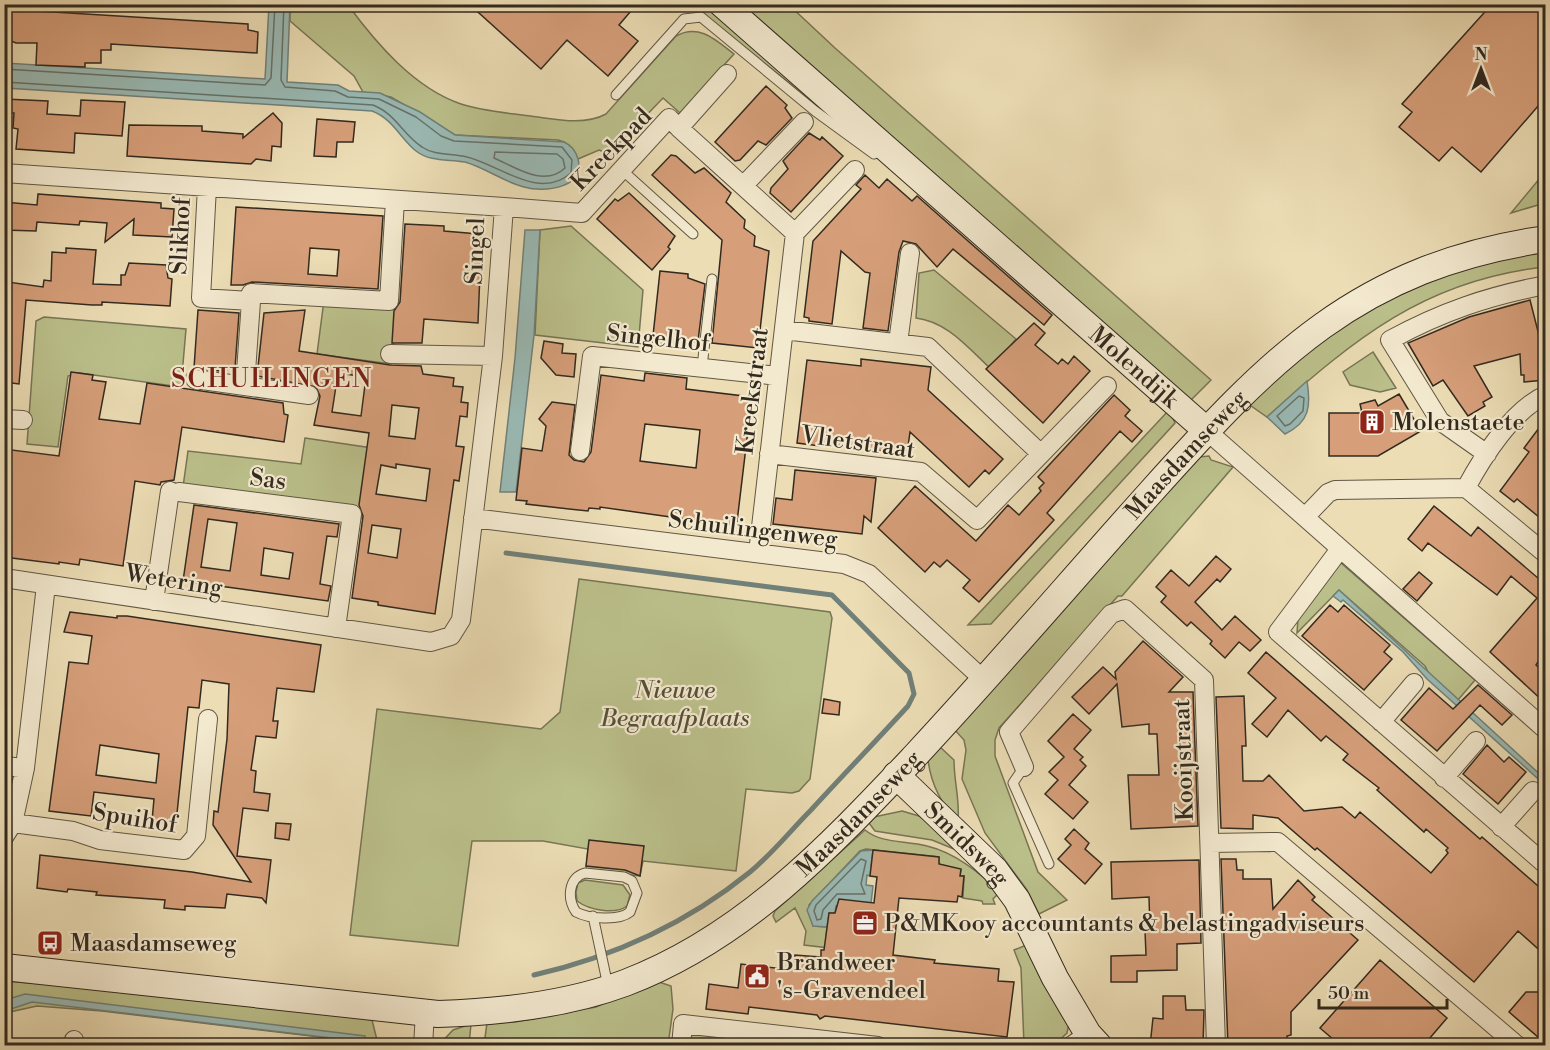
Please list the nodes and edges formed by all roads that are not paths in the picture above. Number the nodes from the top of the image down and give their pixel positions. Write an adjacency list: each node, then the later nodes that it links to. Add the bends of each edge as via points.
1 (722, 4): 6 (street, Molendijk)
2 (727, 74): 5 (street)
3 (616, 94): 6 (lane, via 684,19 701,17 834,125 881,158)
4 (804, 122): 10 (street)
5 (679, 128): 7 (street, Kreekpad, via 669,118); 10 (street)
6 (900, 161): 32 (street, Molendijk)
7 (622, 170): 13 (street, Kreekpad, via 582,213); 15 (lane)
8 (855, 170): 14 (street)
9 (4, 173): 11 (street, Singel)
10 (743, 186): 14 (street)
11 (207, 187): 12 (street, Singel); 20 (street, Slikhof, via 201,298)
12 (395, 200): 13 (street, Singel); 20 (street, via 389,301 251,293)
13 (504, 207): 24 (street, Singel)
14 (795, 233): 21 (street, Kreekstraat)
15 (693, 234)
16 (1545, 239): 32 (street, Maasdamseweg, via 1453,258 1359,301 1269,367)
17 (910, 253): 22 (street)
18 (712, 279): 25 (lane)
19 (1545, 285): 36 (street, via 1491,296 1429,319 1390,340 1440,422)
20 (250, 301): 28 (street)
21 (784, 330): 22 (street); 26 (street, Kreekstraat)
22 (898, 343): 34 (street, via 928,347)
23 (390, 354): 24 (street)
24 (493, 357): 39 (street, Singel)
25 (702, 367): 26 (street, Singelhof); 33 (street, Singelhof, via 592,356)
26 (778, 376): 35 (street, Kreekstraat)
27 (195, 379): 28 (street)
28 (244, 386): 30 (street)
29 (1107, 386): 34 (street, Vlietstraat)
30 (309, 395)
31 (1545, 395): 36 (street, via 1522,410)
32 (1206, 430): 38 (street, Molendijk); 47 (street, Maasdamseweg)
33 (580, 451)
34 (1040, 453): 35 (street, Vlietstraat, via 977,520 921,472)
35 (769, 454): 41 (street, Kreekstraat)
36 (1487, 454): 37 (street)
37 (1466, 488): 38 (street, via 1335,490); 42 (street)
38 (1305, 517): 40 (street, Molendijk)
39 (473, 518): 41 (street, Schuilingenweg); 46 (street, Singel, via 461,620 451,636 431,642)
40 (1340, 549): 50 (street, via 1278,632); 51 (street, Molendijk)
41 (758, 554): 47 (street, Schuilingenweg, via 844,564 869,574)
42 (1545, 554)
43 (4, 578): 44 (street, Wetering)
44 (46, 585): 45 (street, Wetering); 55 (street)
45 (154, 601): 46 (street, Wetering); 46 (street, Sas, via 174,491 352,514)
46 (336, 628)
47 (985, 681): 56 (street, Maasdamseweg)
48 (1414, 683): 50 (street)
49 (208, 718): 60 (street, Spuihof, via 196,836 184,850 100,840 73,831)
50 (1380, 722): 57 (street)
51 (1545, 730)
52 (1476, 741): 57 (street)
53 (4, 766): 55 (street)
54 (1024, 767): 61 (street, Kooijstraat, via 1009,732 1111,614 1125,609 1204,680); 62 (lane, Kooijstraat, via 1013,783)
55 (25, 768): 60 (street)
56 (896, 775): 66 (street, Maasdamseweg, via 808,865 752,913 684,955); 68 (street, Smidsweg, via 995,870 1017,900)
57 (1444, 778): 59 (street)
58 (1533, 791): 59 (street)
59 (1501, 827): 63 (street)
60 (9, 830)
61 (1210, 843): 73 (street, Kooijstraat); 74 (street, via 1278,842)
62 (1049, 864)
63 (1545, 865)
64 (593, 916): 64 (lane, via 627,915 636,898 633,882 624,877 585,873 578,876 571,888 572,905 580,914); 66 (lane)
65 (4, 967): 67 (street, Maasdamseweg)
66 (608, 988): 67 (street, Maasdamseweg, via 528,1006)
67 (425, 1013): 70 (street)
68 (1086, 1042)
69 (854, 1044): 71 (street, via 683,1024); 72 (street)
70 (423, 1046)
71 (681, 1046)
72 (878, 1046)
73 (1216, 1046)
74 (1518, 1046)

